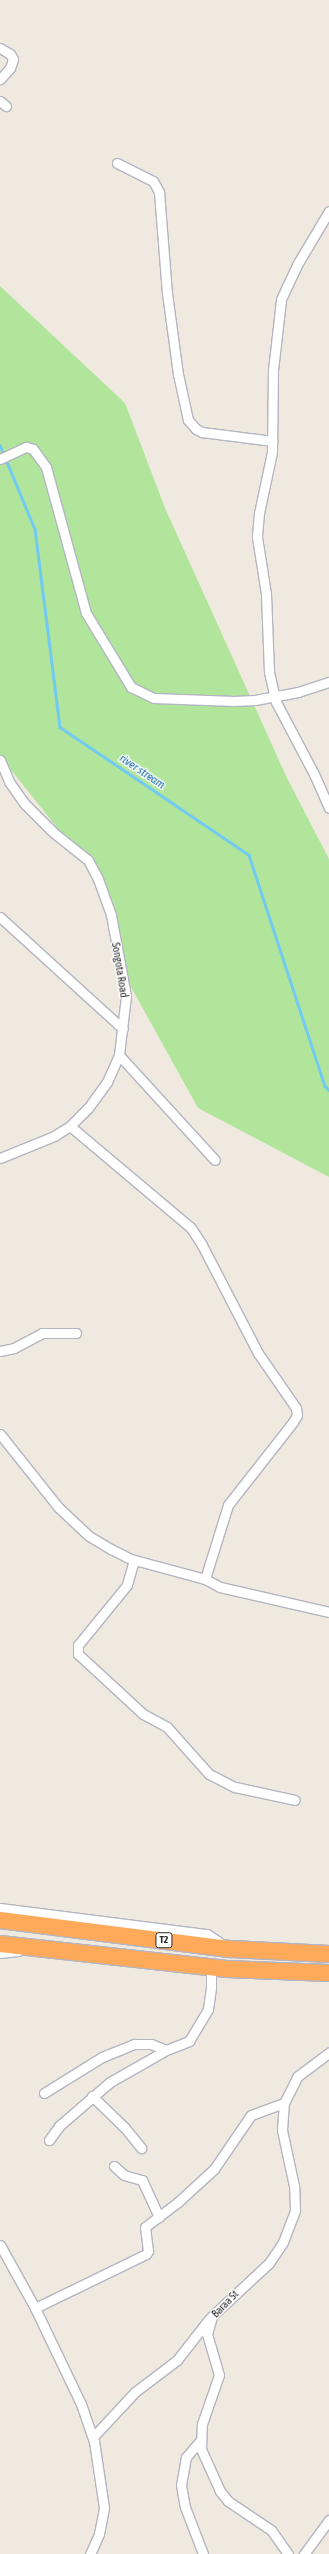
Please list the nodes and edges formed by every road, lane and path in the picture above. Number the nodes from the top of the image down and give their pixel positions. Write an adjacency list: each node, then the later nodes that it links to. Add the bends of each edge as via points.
1 (0, 48): 2 (street, via 14,59)
2 (0, 80)
3 (116, 163): 5 (street, via 153,181 159,192 167,293 178,374 188,420 202,432)
4 (329, 211): 5 (street, via 297,265 281,300 276,330)
5 (272, 441): 8 (street, via 257,536 266,594 270,672)
6 (3, 457): 8 (street, via 26,447 33,449 46,467 86,613 131,687 154,698 234,700)
7 (329, 682): 8 (street)
8 (275, 696): 10 (street, via 278,708 314,774)
9 (0, 760): 12 (street, Songota Road, via 10,783 24,803 54,833 88,860 98,879 111,915 126,996)
10 (329, 808)
11 (0, 917): 12 (street)
12 (123, 1029): 13 (street, Songota Road)
13 (119, 1055): 14 (street, Songota Road, via 107,1082 88,1108); 16 (street)
14 (70, 1126): 15 (street, Songota Road, via 27,1148); 21 (street, via 191,1228 258,1353 296,1408 298,1415 228,1505)
15 (0, 1158)
16 (215, 1160)
17 (76, 1333): 18 (street, via 42,1333 14,1348)
18 (0, 1350)
19 (0, 1434): 20 (street, via 58,1507 75,1524 89,1536)
20 (134, 1560): 21 (street); 23 (street, via 127,1585 78,1645 78,1654 143,1714 169,1729 209,1774 235,1787)
21 (205, 1579): 22 (street, via 220,1587)
22 (329, 1612)
23 (295, 1800)
24 (0, 1908): 30 (street, via 207,1934)
25 (0, 1920): 26 (highway, T2)
26 (44, 1925): 27 (highway, T2); 29 (highway)
27 (110, 1932): 30 (highway, T2); 33 (highway)
28 (0, 1944): 29 (highway, T2)
29 (39, 1948): 31 (street); 33 (highway, T2)
30 (230, 1949): 32 (highway, T2)
31 (0, 1953)
32 (329, 1954)
33 (105, 1956): 34 (highway, T2)
34 (211, 1967): 35 (highway, T2); 36 (street, via 210,2001 205,2015 189,2041)
35 (329, 1973)
36 (166, 2050): 38 (street, via 151,2044 134,2044 102,2057); 39 (street, via 110,2082)
37 (329, 2053): 40 (street, Baraa St, via 298,2076)
38 (44, 2093)
39 (92, 2096): 41 (street, via 59,2126); 42 (street, via 125,2128)
40 (284, 2103): 44 (street, via 250,2115 214,2169); 47 (street, Baraa St, via 282,2130 295,2199 293,2219 277,2253)
41 (49, 2140)
42 (141, 2148)
43 (114, 2166): 44 (street, via 124,2175 142,2180)
44 (160, 2217): 46 (street, via 144,2229 148,2251 146,2254)
45 (0, 2245): 46 (street)
46 (35, 2308): 48 (street, via 81,2404)
47 (212, 2316): 48 (street, via 177,2360 135,2392); 49 (street, Baraa St, via 207,2334 219,2375 202,2424)
48 (92, 2437): 51 (street, via 104,2508 99,2534)
49 (200, 2441): 52 (street, via 186,2457 181,2485 185,2507); 53 (street, Baraa St, via 201,2449 220,2491 228,2500 271,2530)
50 (329, 2520): 54 (street)
51 (90, 2554)
52 (203, 2554)
53 (288, 2554)
54 (304, 2554)

